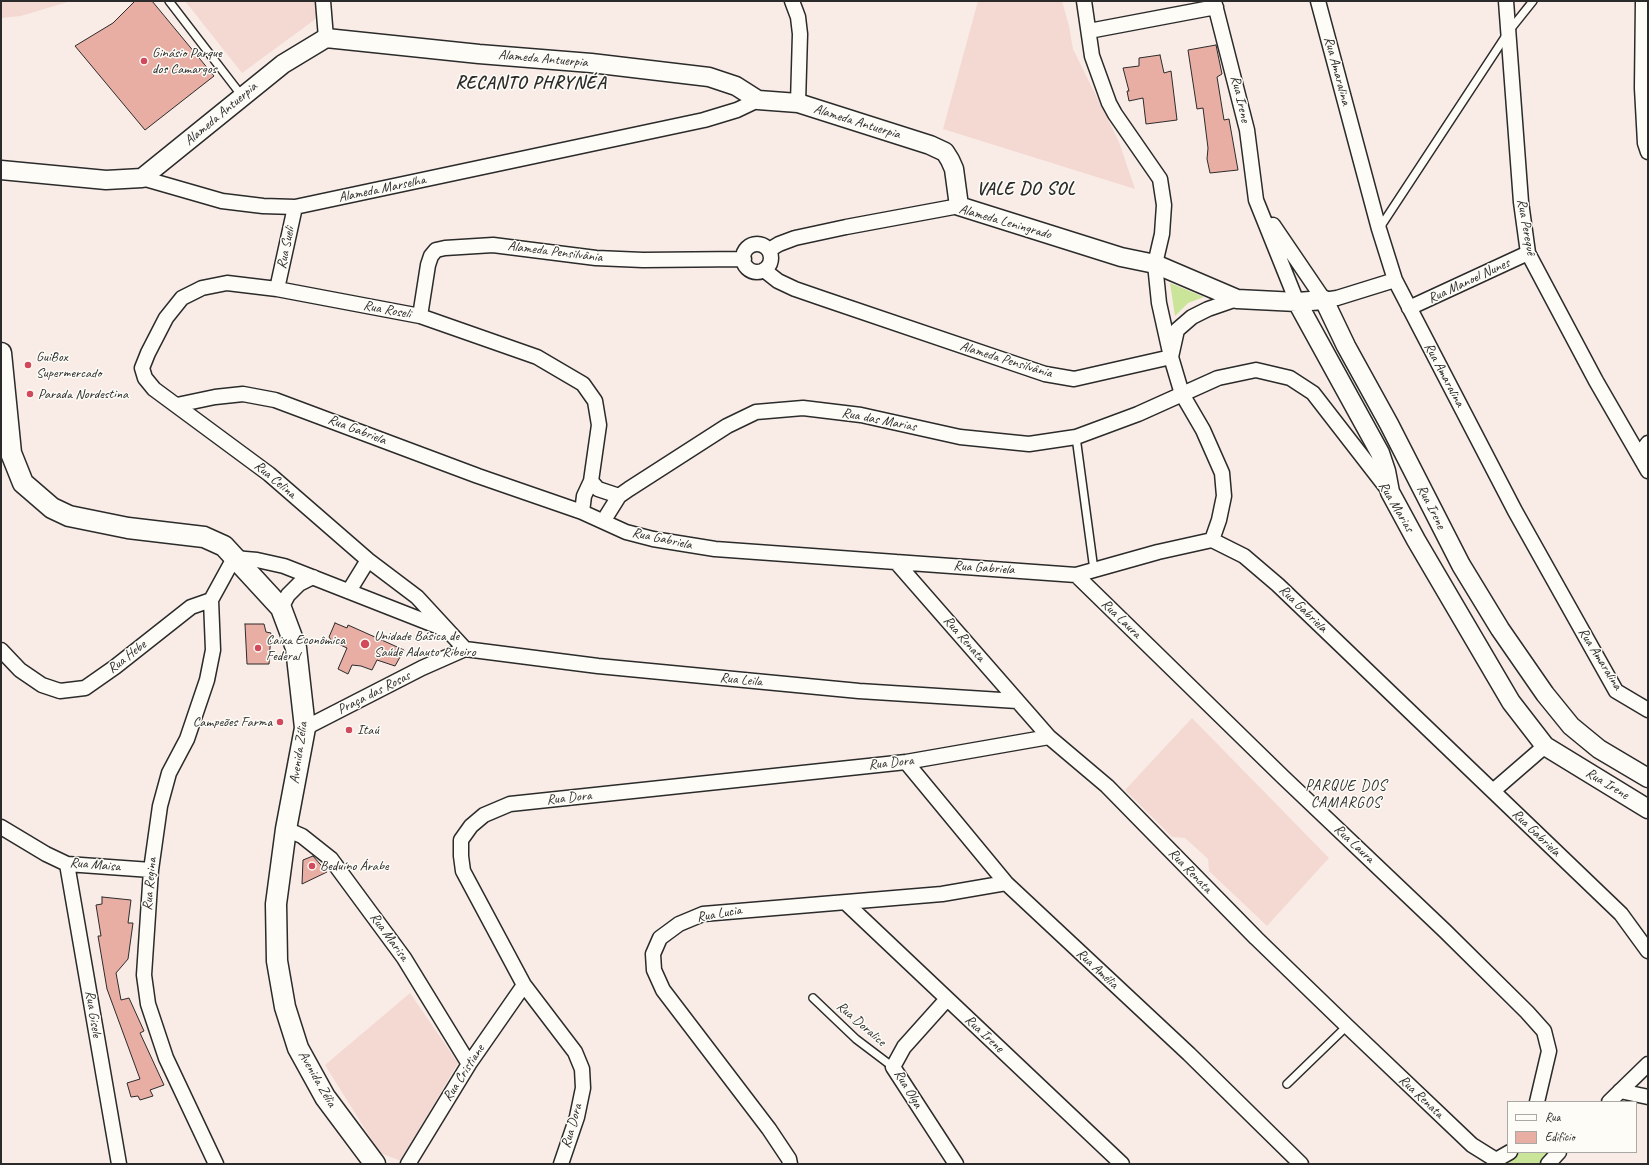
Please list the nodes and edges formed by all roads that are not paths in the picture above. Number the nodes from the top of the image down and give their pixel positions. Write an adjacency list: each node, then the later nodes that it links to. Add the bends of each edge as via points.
1 (169, 1): 13 (lane)
2 (323, 1): 12 (street)
3 (792, 1): 15 (street, via 798,17 800,34)
4 (1084, 1): 10 (street)
5 (1318, 1): 22 (street, Rua Amaralina)
6 (1506, 1): 11 (street, Rua Perequê)
7 (1533, 1): 11 (lane)
8 (1643, 1): 16 (street, via 1642,88 1645,143)
9 (1215, 4): 10 (street); 19 (street, Rua Irene, via 1247,130)
10 (1089, 31): 26 (street, via 1092,56 1114,114 1160,179 1164,205 1162,234)
11 (1508, 31): 22 (lane); 24 (street, Rua Perequê, via 1520,194)
12 (326, 38): 13 (street, Alameda Antuerpia, via 282,64); 14 (street, Alameda Antuerpia, via 710,76 736,86)
13 (243, 97): 18 (street, Alameda Antuerpia)
14 (758, 100): 15 (street, Alameda Antuerpia); 21 (street, Alameda Marselha, via 737,110 704,120)
15 (798, 103): 20 (street, Alameda Antuerpia, via 880,128 945,152 954,169)
16 (1648, 152)
17 (1, 170): 18 (street, Alameda Marselha, via 106,180)
18 (142, 178): 21 (street, Alameda Marselha, via 222,200 263,206)
19 (1256, 200): 31 (street, Rua Irene); 32 (street, Rua Irene)
20 (959, 206): 23 (street, Alameda Leningrado, via 795,238); 26 (street, Alameda Leningrado, via 1121,257)
21 (295, 207): 29 (street, Rua Sueli)
22 (1379, 229): 28 (street, Rua Amaralina)
23 (769, 250): 25 (street, via 762,245 755,245 748,248); 27 (street, via 771,258)
24 (1528, 253): 33 (street, Rua Manoel Nunes); 42 (street, Rua Perequê, via 1596,381)
25 (744, 259): 27 (street, via 749,269 756,272); 34 (street, Alameda Pensilvânia, via 596,258 493,245 446,248 436,250 431,256)
26 (1155, 264): 30 (street, Alameda Leningrado); 36 (street, via 1159,303)
27 (764, 270): 36 (street, Alameda Pensilvânia, via 778,281 795,289 1045,374 1074,378)
28 (1395, 280): 31 (street); 33 (street, Rua Amaralina)
29 (277, 289): 34 (street, Rua Roseli); 38 (street, Rua Roseli, via 227,283 202,288 182,298 166,318 142,368 145,378 154,388)
30 (1237, 299): 32 (street); 36 (street, via 1208,309 1187,321 1177,330)
31 (1324, 300): 32 (street); 49 (street, Rua Irene)
32 (1297, 302): 45 (street, Rua Irene, via 1380,453)
33 (1409, 308): 67 (street, Rua Amaralina, via 1515,511 1616,690)
34 (420, 316): 44 (street, Rua Roseli, via 537,357 583,384 595,401 599,425)
35 (1, 352): 41 (main road, Avenida Zélia)
36 (1171, 358): 37 (street)
37 (1182, 394): 39 (street, Rua das Marias); 45 (street, Rua Marias, via 1218,378 1256,370 1290,378 1313,393); 50 (street, via 1203,430 1222,473 1224,496)
38 (177, 405): 47 (street, Rua Gabriela, via 244,394 275,400); 53 (street, Rua Celina, via 269,474)
39 (1076, 437): 46 (street, Rua das Marias, via 1029,444 960,437 861,415 803,408 756,412 727,426); 56 (lane)
40 (1648, 443): 42 (street)
41 (6, 454): 52 (main road, Avenida Zélia, via 23,484 52,508 69,516 128,528 204,537 224,546)
42 (1639, 455): 43 (street, Rua Perequê)
43 (1648, 471)
44 (591, 481): 46 (street, via 598,489); 47 (street, Rua Roseli, via 584,496)
45 (1390, 492): 51 (street, Rua Marias)
46 (619, 496): 48 (street, Rua das Marias)
47 (582, 512): 48 (street, Rua Gabriela)
48 (604, 520): 54 (street, Rua Gabriela, via 626,532 715,549)
49 (1441, 527): 51 (street); 55 (street, Rua Irene)
50 (1212, 540): 56 (street, Rua Gabriela); 73 (street, Rua Gabriela, via 1244,556 1278,586)
51 (1416, 540): 59 (street, Rua Marias)
52 (234, 558): 58 (street, via 284,566); 61 (street); 62 (main road, Avenida Zélia)
53 (368, 560): 60 (street); 63 (street, Rua Celina, via 417,597)
54 (896, 562): 57 (street, Rua Gabriela); 66 (street, Rua Renata)
55 (1461, 565): 59 (street); 72 (street, Rua Irene, via 1500,629 1545,694 1571,726 1600,749)
56 (1094, 570): 57 (street, Rua Gabriela)
57 (1076, 575): 92 (street, Rua Laura, via 1445,931 1544,1031 1549,1051)
58 (313, 577): 60 (street); 62 (street, via 299,584 288,595)
59 (1440, 580): 70 (street, Rua Marias, via 1511,702)
60 (349, 591): 63 (street)
61 (211, 600): 65 (street, Rua Hebe, via 190,607 85,688 60,691 42,685 20,670); 78 (street, Rua Regina, via 213,650 207,680 187,739 169,774 160,806)
62 (281, 608): 68 (main road, Avenida Zélia, via 296,648)
63 (446, 629): 64 (street, Rua Celina)
64 (465, 649): 66 (street, Rua Leila, via 598,666 859,691); 68 (street, Praça das Rosas, via 422,668)
65 (1, 650)
66 (1017, 701): 69 (street, Rua Renata)
67 (1648, 710)
68 (305, 728): 76 (main road, Avenida Zélia)
69 (1049, 737): 71 (street, Rua Dora); 85 (street, Rua Renata, via 1107,786)
70 (1544, 746): 73 (street); 74 (street, Rua Irene)
71 (906, 762): 79 (street, Rua Amélia); 82 (street, Rua Dora, via 510,804 484,814 461,840 463,871)
72 (1648, 778)
73 (1493, 791): 81 (street, Rua Gabriela, via 1621,914)
74 (1648, 809)
75 (1, 827): 77 (street, Rua Maisa)
76 (286, 830): 86 (street, Rua Marisa, via 302,836 331,859 404,958); 99 (main road, Avenida Zélia, via 276,904 277,961 285,1007 298,1048 325,1097)
77 (67, 864): 78 (street, Rua Maisa); 97 (street, Rua Gisele)
78 (151, 870): 98 (street, Rua Regina, via 144,975 148,1004 166,1058)
79 (1006, 883): 80 (street, Rua Lucia, via 942,894); 105 (street, Rua Amélia, via 1189,1054)
80 (846, 903): 84 (street, Rua Irene); 102 (street, Rua Lucia, via 703,914 679,924 660,938 653,954 654,970 663,990 769,1129)
81 (1648, 951)
82 (524, 985): 86 (street, Rua Cristiane); 101 (street, Rua Dora, via 575,1052 582,1069 583,1088 577,1117)
83 (813, 998): 88 (lane, Rua Doralice, via 856,1039)
84 (947, 999): 88 (street, Rua Olga, via 904,1047); 104 (street, Rua Irene)
85 (1346, 1026): 89 (lane); 96 (street, Rua Renata, via 1472,1145)
86 (469, 1064): 100 (street, Rua Cristiane)
87 (1648, 1064): 90 (street)
88 (893, 1068): 103 (street, Rua Olga)
89 (1287, 1084)
90 (1620, 1091): 91 (street); 93 (street)
91 (1648, 1098)
92 (1537, 1101)
93 (1609, 1101)
94 (1509, 1153): 96 (street)
95 (1558, 1153): 106 (street)
96 (1497, 1162)
97 (119, 1164)
98 (216, 1164)
99 (375, 1164)
100 (408, 1164)
101 (561, 1164)
102 (790, 1164)
103 (956, 1164)
104 (1122, 1164)
105 (1301, 1164)
106 (1548, 1164)

